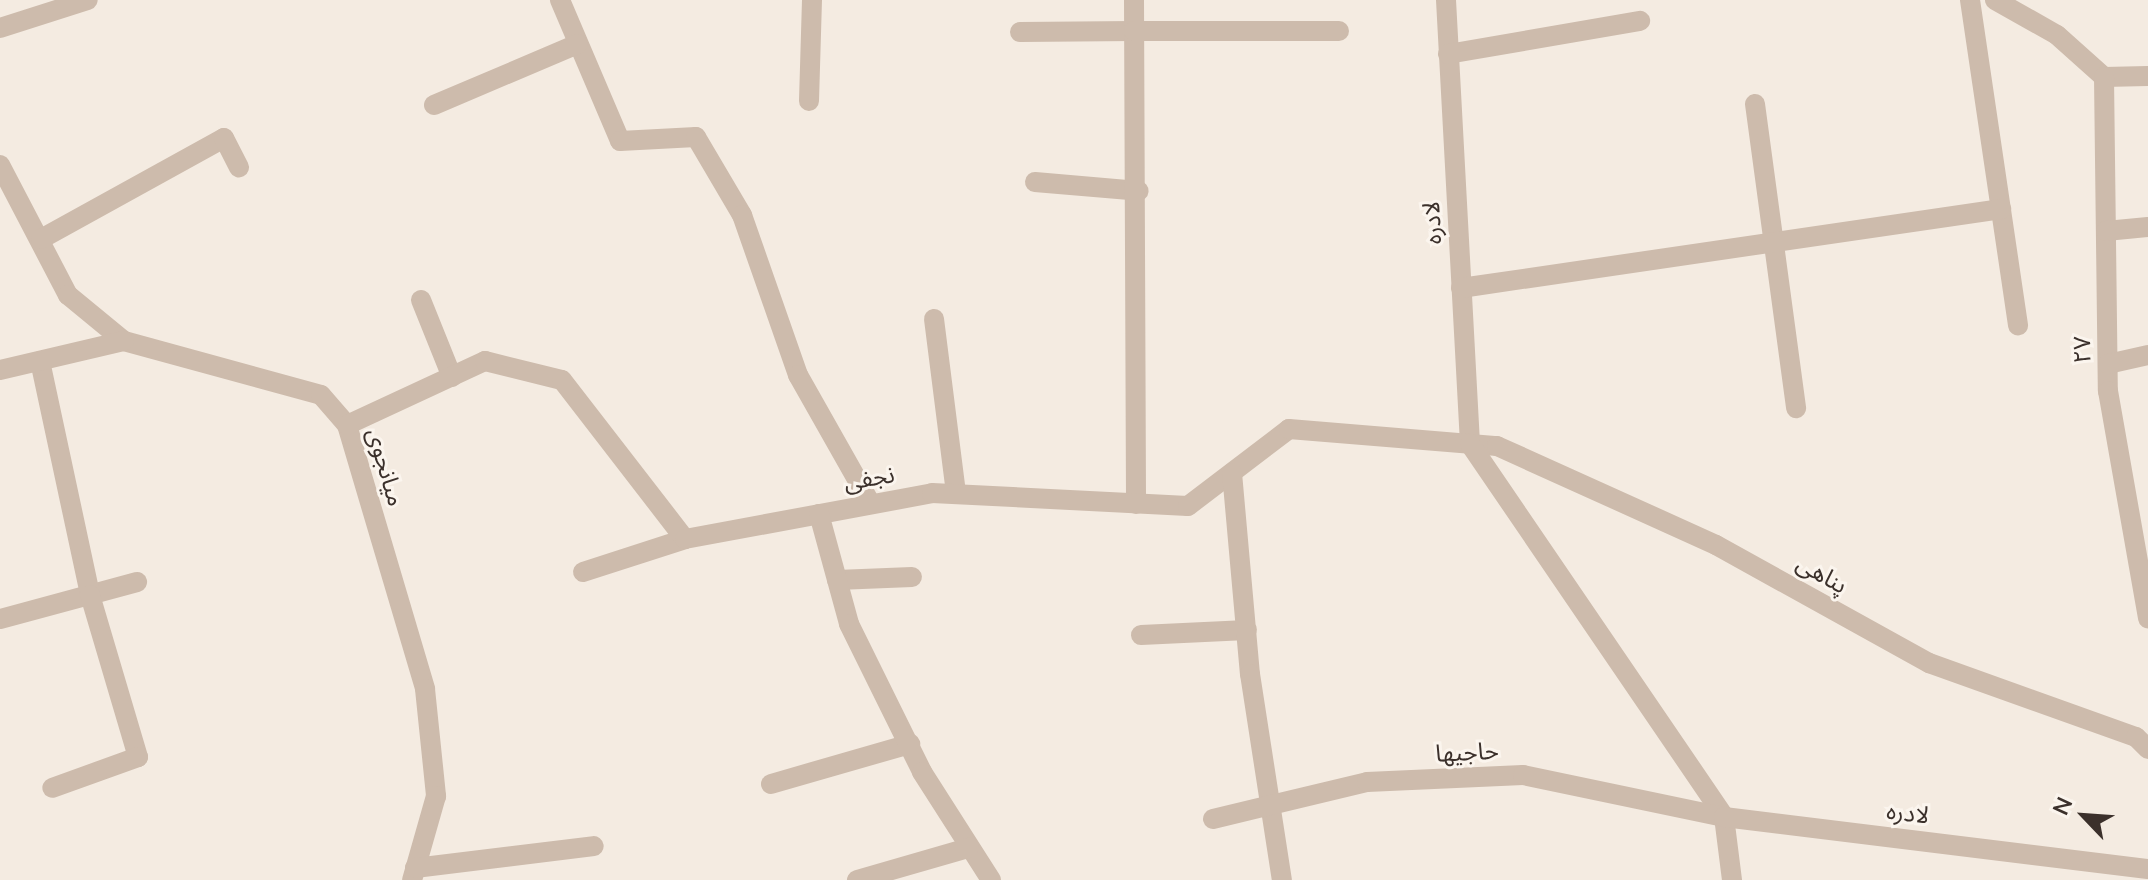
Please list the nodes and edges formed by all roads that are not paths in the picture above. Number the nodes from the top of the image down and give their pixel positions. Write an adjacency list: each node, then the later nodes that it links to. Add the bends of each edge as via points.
1 (88, 0): 9 (street)
2 (560, 0): 13 (street)
3 (812, 0): 17 (street)
4 (1134, 0): 10 (street)
5 (1446, 0): 14 (street, لادره)
6 (1970, 0): 24 (street)
7 (1995, 0): 16 (street, via 2057,35)
8 (1640, 21): 14 (street)
9 (0, 28)
10 (1134, 31): 11 (street); 12 (street); 23 (street)
11 (1339, 31)
12 (1020, 32)
13 (578, 44): 19 (street); 44 (street, via 620,141 696,137 742,215 798,375)
14 (1448, 54): 29 (street, لادره)
15 (2148, 76): 16 (street)
16 (2104, 77): 26 (street, ۲۷)
17 (809, 101)
18 (1755, 104): 28 (street)
19 (434, 105)
20 (0, 165): 27 (street, میانجوی)
21 (239, 167): 27 (street, via 224,138)
22 (1035, 182): 23 (street)
23 (1139, 191): 45 (street)
24 (2001, 209): 28 (street); 32 (street)
25 (2148, 227): 26 (street)
26 (2106, 231): 36 (street, ۲۷)
27 (41, 239): 33 (street, میانجوی, via 68,295)
28 (1774, 243): 29 (street); 39 (street)
29 (1461, 288): 41 (street, لادره)
30 (421, 300): 38 (street)
31 (934, 319): 43 (street)
32 (2018, 325)
33 (124, 341): 35 (street); 40 (street, میانجوی, via 321,395)
34 (2148, 355): 36 (street)
35 (40, 361): 37 (street); 52 (street)
36 (2108, 364): 54 (street, ۲۷)
37 (0, 370)
38 (452, 377): 40 (street); 47 (street, via 485,361 562,380)
39 (1796, 408)
40 (347, 425): 67 (street, میانجوی, via 425,689 436,796)
41 (1470, 444): 42 (street, نجفی, via 1289,429); 58 (street, پناهی, via 1497,446 1716,545 1929,663 2136,737); 62 (street)
42 (1232, 473): 45 (street, نجفی, via 1188,506); 55 (street)
43 (956, 494): 44 (street, نجفی); 45 (street, نجفی)
44 (871, 504): 46 (street, نجفی)
45 (1136, 504)
46 (819, 514): 47 (street, نجفی); 50 (street)
47 (685, 539): 48 (street, نجفی)
48 (583, 572)
49 (912, 577): 50 (street)
50 (837, 580): 57 (street, via 849,624)
51 (137, 582): 52 (street)
52 (90, 595): 53 (street); 60 (street, via 138,757)
53 (0, 619)
54 (2148, 619)
55 (1247, 630): 56 (street); 61 (street)
56 (1141, 635)
57 (910, 744): 59 (street); 65 (street)
58 (2148, 749)
59 (771, 784)
60 (52, 788)
61 (1275, 802): 62 (street, حاجیها, via 1367,782 1523,775); 63 (street, حاجیها); 70 (street)
62 (1724, 817): 66 (street, لادره); 71 (street)
63 (1213, 819)
64 (594, 846): 67 (street)
65 (968, 848): 68 (street); 69 (street)
66 (2148, 869)
67 (414, 874)
68 (857, 880)
69 (991, 880)
70 (1282, 880)
71 (1732, 880)

